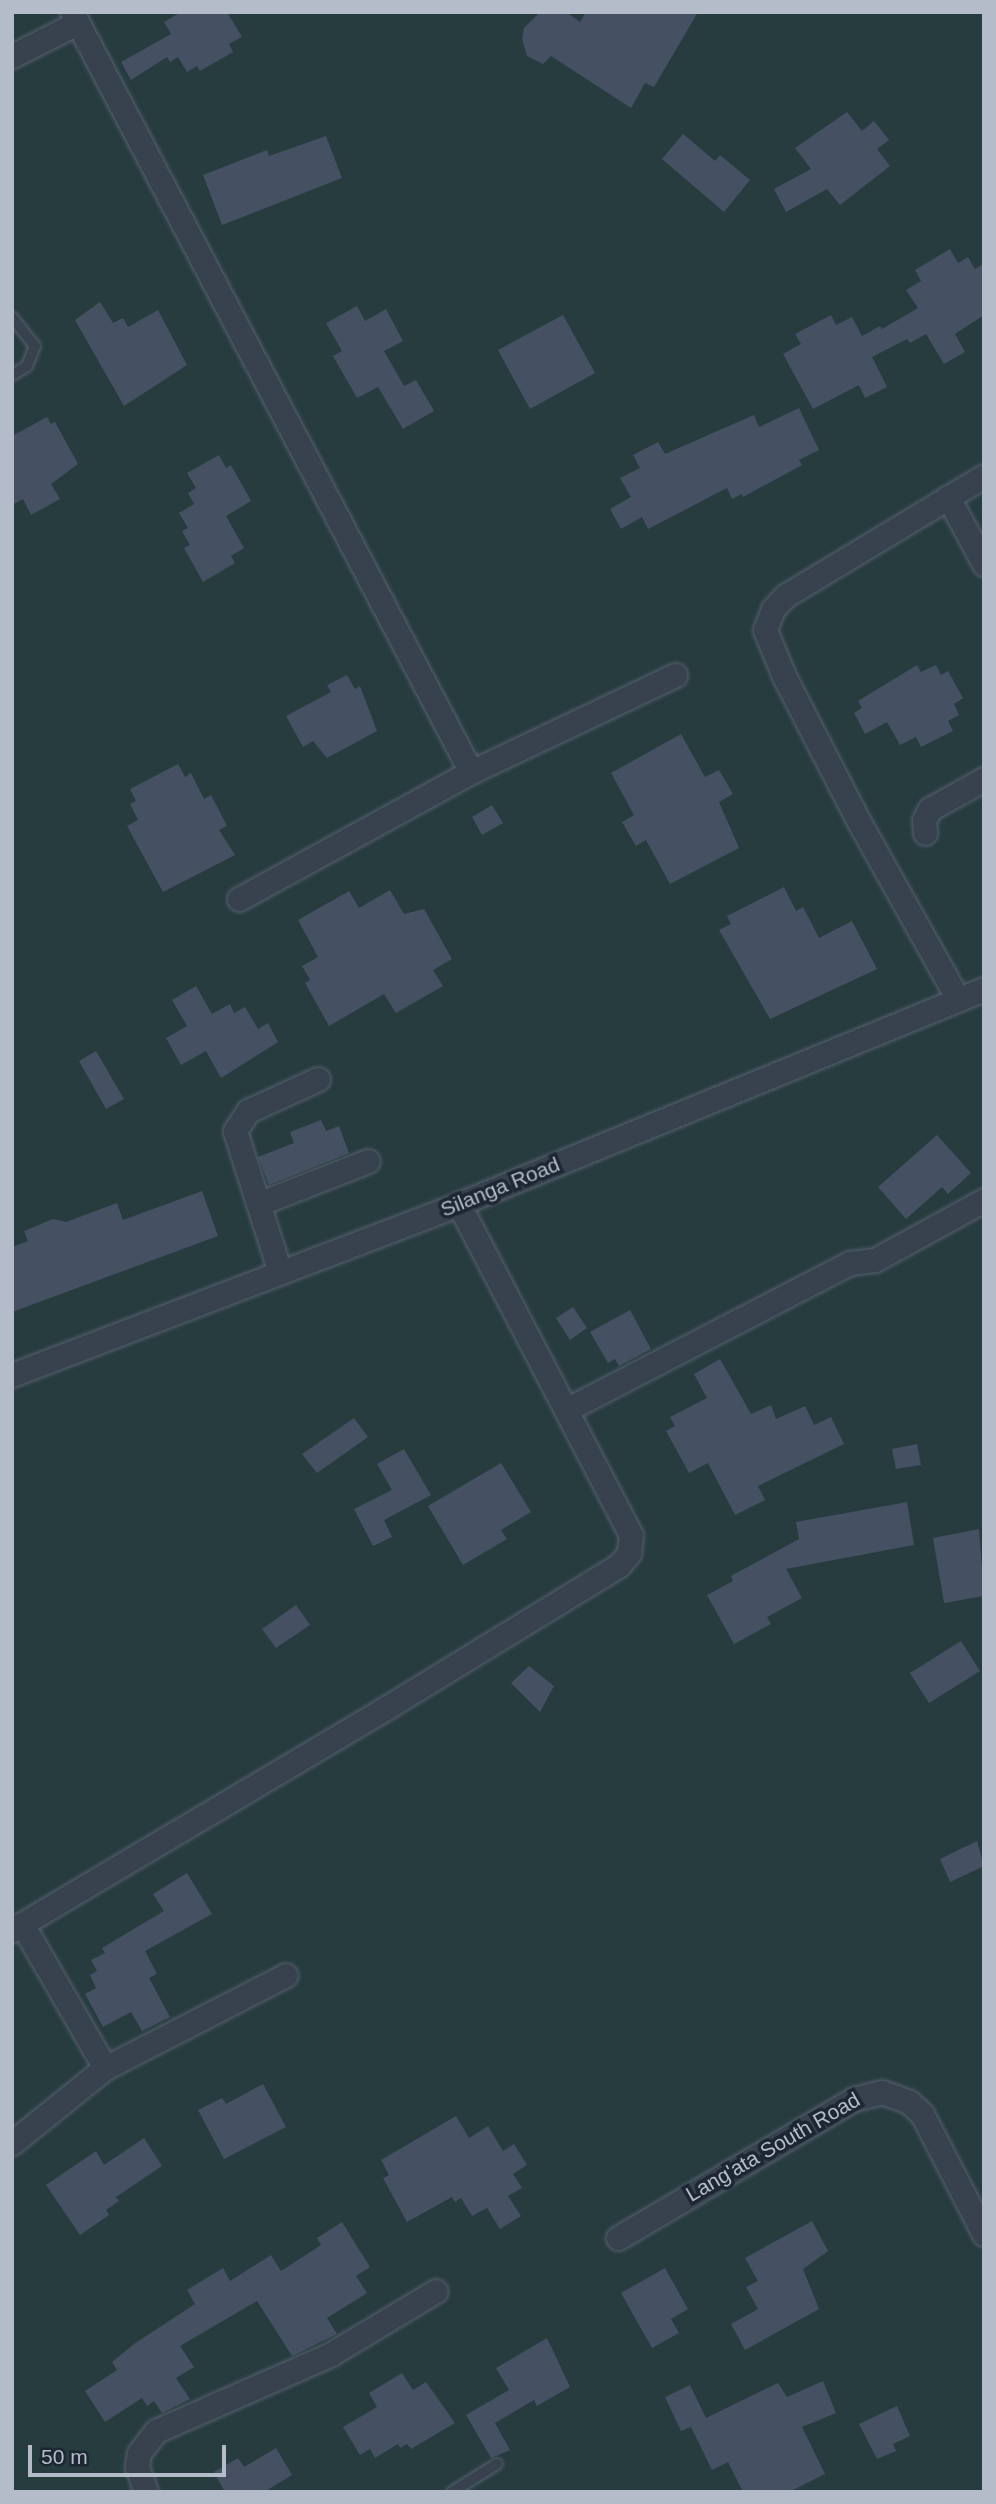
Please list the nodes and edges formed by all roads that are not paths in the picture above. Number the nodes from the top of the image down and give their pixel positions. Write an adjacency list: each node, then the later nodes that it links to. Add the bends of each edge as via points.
1 (74, 17): 2 (street); 9 (street)
2 (12, 55)
3 (12, 317): 4 (lane, via 35,346 27,366)
4 (12, 375)
5 (984, 476): 6 (street)
6 (948, 497): 7 (street); 14 (street, via 785,596 773,609 765,630 859,822)
7 (984, 564)
8 (675, 675): 9 (street)
9 (471, 772): 12 (street)
10 (984, 779): 11 (street, via 930,809 924,820)
11 (925, 834)
12 (239, 899)
13 (984, 989): 14 (street, Silanga Road)
14 (958, 999): 19 (street, Silanga Road)
15 (318, 1079): 18 (street, via 248,1111 237,1123 235,1131)
16 (368, 1161): 18 (street)
17 (984, 1200): 22 (street, via 876,1260 850,1263)
18 (258, 1204): 20 (street)
19 (458, 1204): 20 (street, Silanga Road); 22 (street)
20 (280, 1272): 21 (street, Silanga Road)
21 (12, 1375)
22 (566, 1410): 23 (street, via 631,1535 629,1553 619,1565)
23 (17, 1927): 25 (street)
24 (286, 1975): 25 (street)
25 (105, 2068): 26 (street)
26 (12, 2143)
27 (984, 2234): 28 (street, Lang'ata South Road, via 922,2114 909,2102 882,2092 854,2099)
28 (618, 2238)
29 (436, 2291): 31 (street, via 331,2354 156,2431 139,2453 137,2467)
30 (497, 2464): 32 (lane)
31 (146, 2492)
32 (452, 2492)

